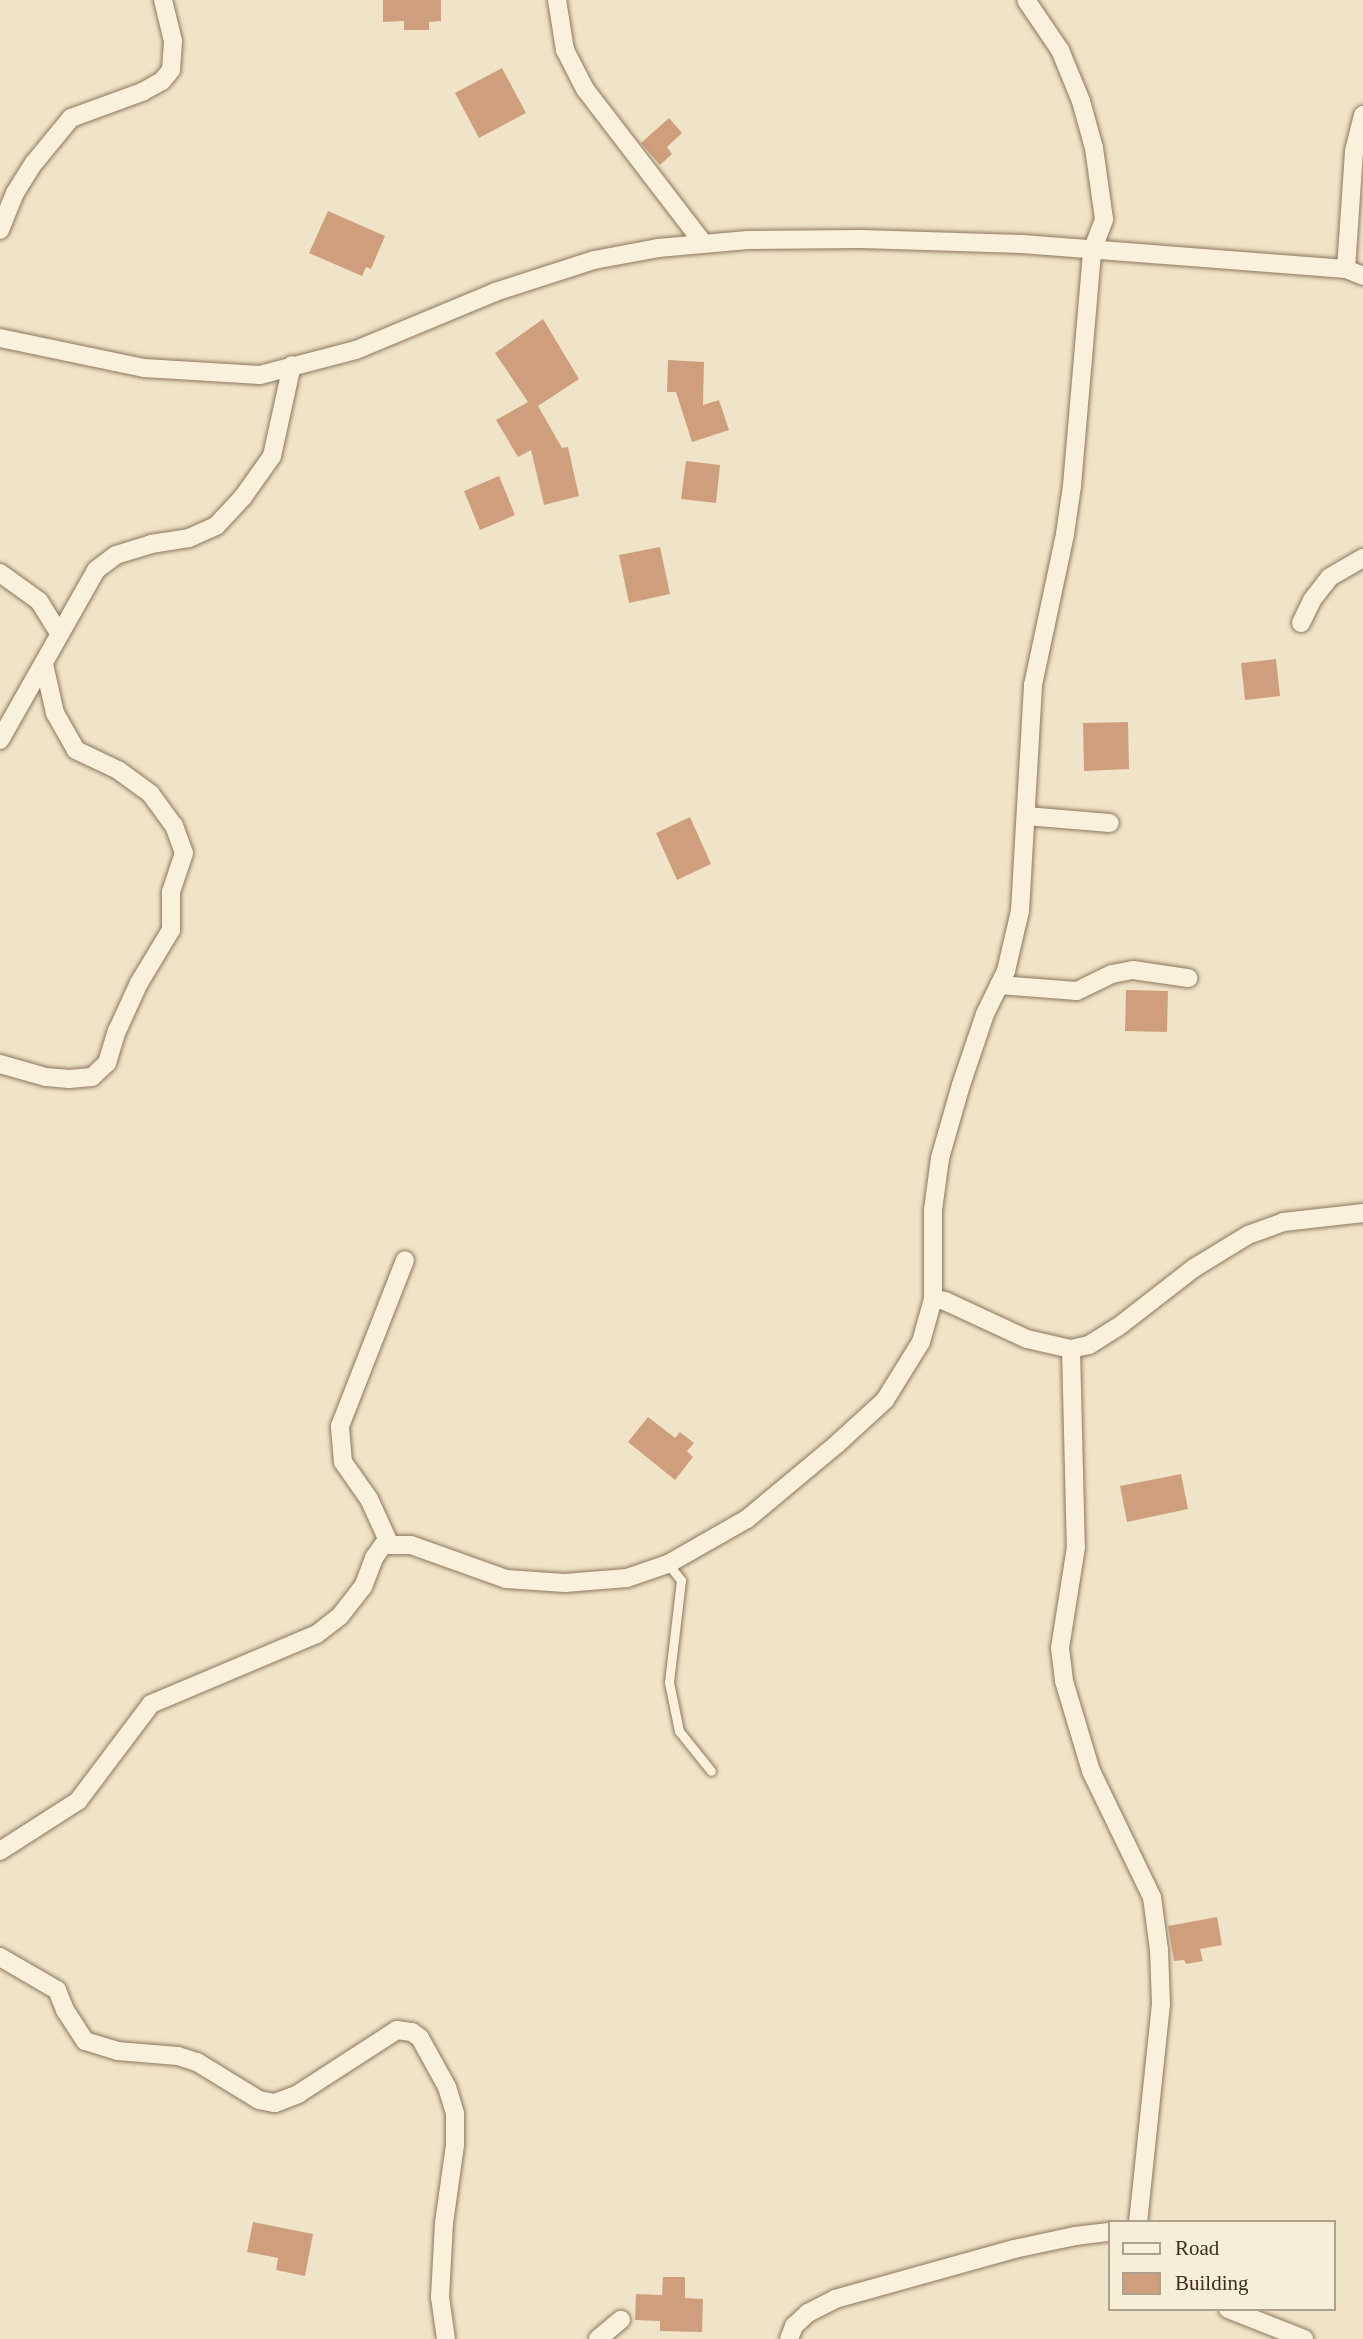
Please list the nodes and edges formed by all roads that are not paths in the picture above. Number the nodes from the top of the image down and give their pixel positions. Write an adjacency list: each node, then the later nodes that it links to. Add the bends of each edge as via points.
1 (163, 0): 5 (street, via 173,41 171,70 142,92 71,118 34,163)
2 (557, 0): 6 (street, via 565,50 585,89)
3 (1026, 0): 7 (street, via 1060,50 1094,148 1104,219)
4 (1363, 115): 8 (street, via 1354,151)
5 (0, 230)
6 (703, 243): 7 (street, via 807,238 961,240); 10 (street, via 594,261 540,276 356,350)
7 (1091, 251): 8 (street); 17 (street, via 1072,486 1033,685)
8 (1355, 272)
9 (0, 338): 10 (street, via 144,368 260,375)
10 (292, 365): 14 (street, via 272,456 243,498 216,526 188,538 116,555 96,570)
11 (1363, 558): 13 (street, via 1330,578)
12 (0, 573): 14 (street, via 39,601)
13 (1301, 623)
14 (60, 634): 15 (street)
15 (44, 664): 16 (street); 21 (street, via 54,713 76,750 118,770 151,794 174,826 184,853 171,892 171,930 139,983 107,1063 92,1077 69,1079)
16 (0, 740)
17 (1026, 816): 18 (street); 20 (street, via 1020,911)
18 (1110, 823)
19 (1188, 978): 20 (street, via 1133,970 1112,974 1077,991)
20 (999, 985): 24 (street, via 965,1073 940,1158 933,1210)
21 (0, 1064)
22 (1363, 1213): 25 (street, via 1283,1222 1248,1235 1194,1268 1089,1345)
23 (405, 1260): 26 (street, via 340,1426 343,1462 369,1499)
24 (933, 1299): 25 (street, via 1027,1339); 27 (street, via 921,1342 885,1400 747,1519)
25 (1070, 1349): 31 (street, via 1076,1547 1060,1648 1064,1681 1091,1771 1152,1898 1159,1950 1161,2004)
26 (390, 1545): 27 (street, via 411,1545 506,1579 565,1583 627,1578); 29 (street, via 383,1545 363,1587 340,1616 317,1634 151,1704 78,1801)
27 (668, 1564): 28 (lane, via 681,1580 669,1682 679,1731)
28 (711, 1771)
29 (5, 1841)
30 (0, 1957): 35 (street, via 58,1990 85,2041 117,2051 187,2059 259,2100 275,2103 298,2094 397,2030 420,2038 447,2087 455,2114 440,2297)
31 (1138, 2220)
32 (1108, 2232): 37 (street, via 1014,2249 835,2299 808,2313 794,2326)
33 (1233, 2311): 38 (street)
34 (621, 2320): 36 (street)
35 (446, 2339)
36 (597, 2339)
37 (789, 2339)
38 (1304, 2339)

